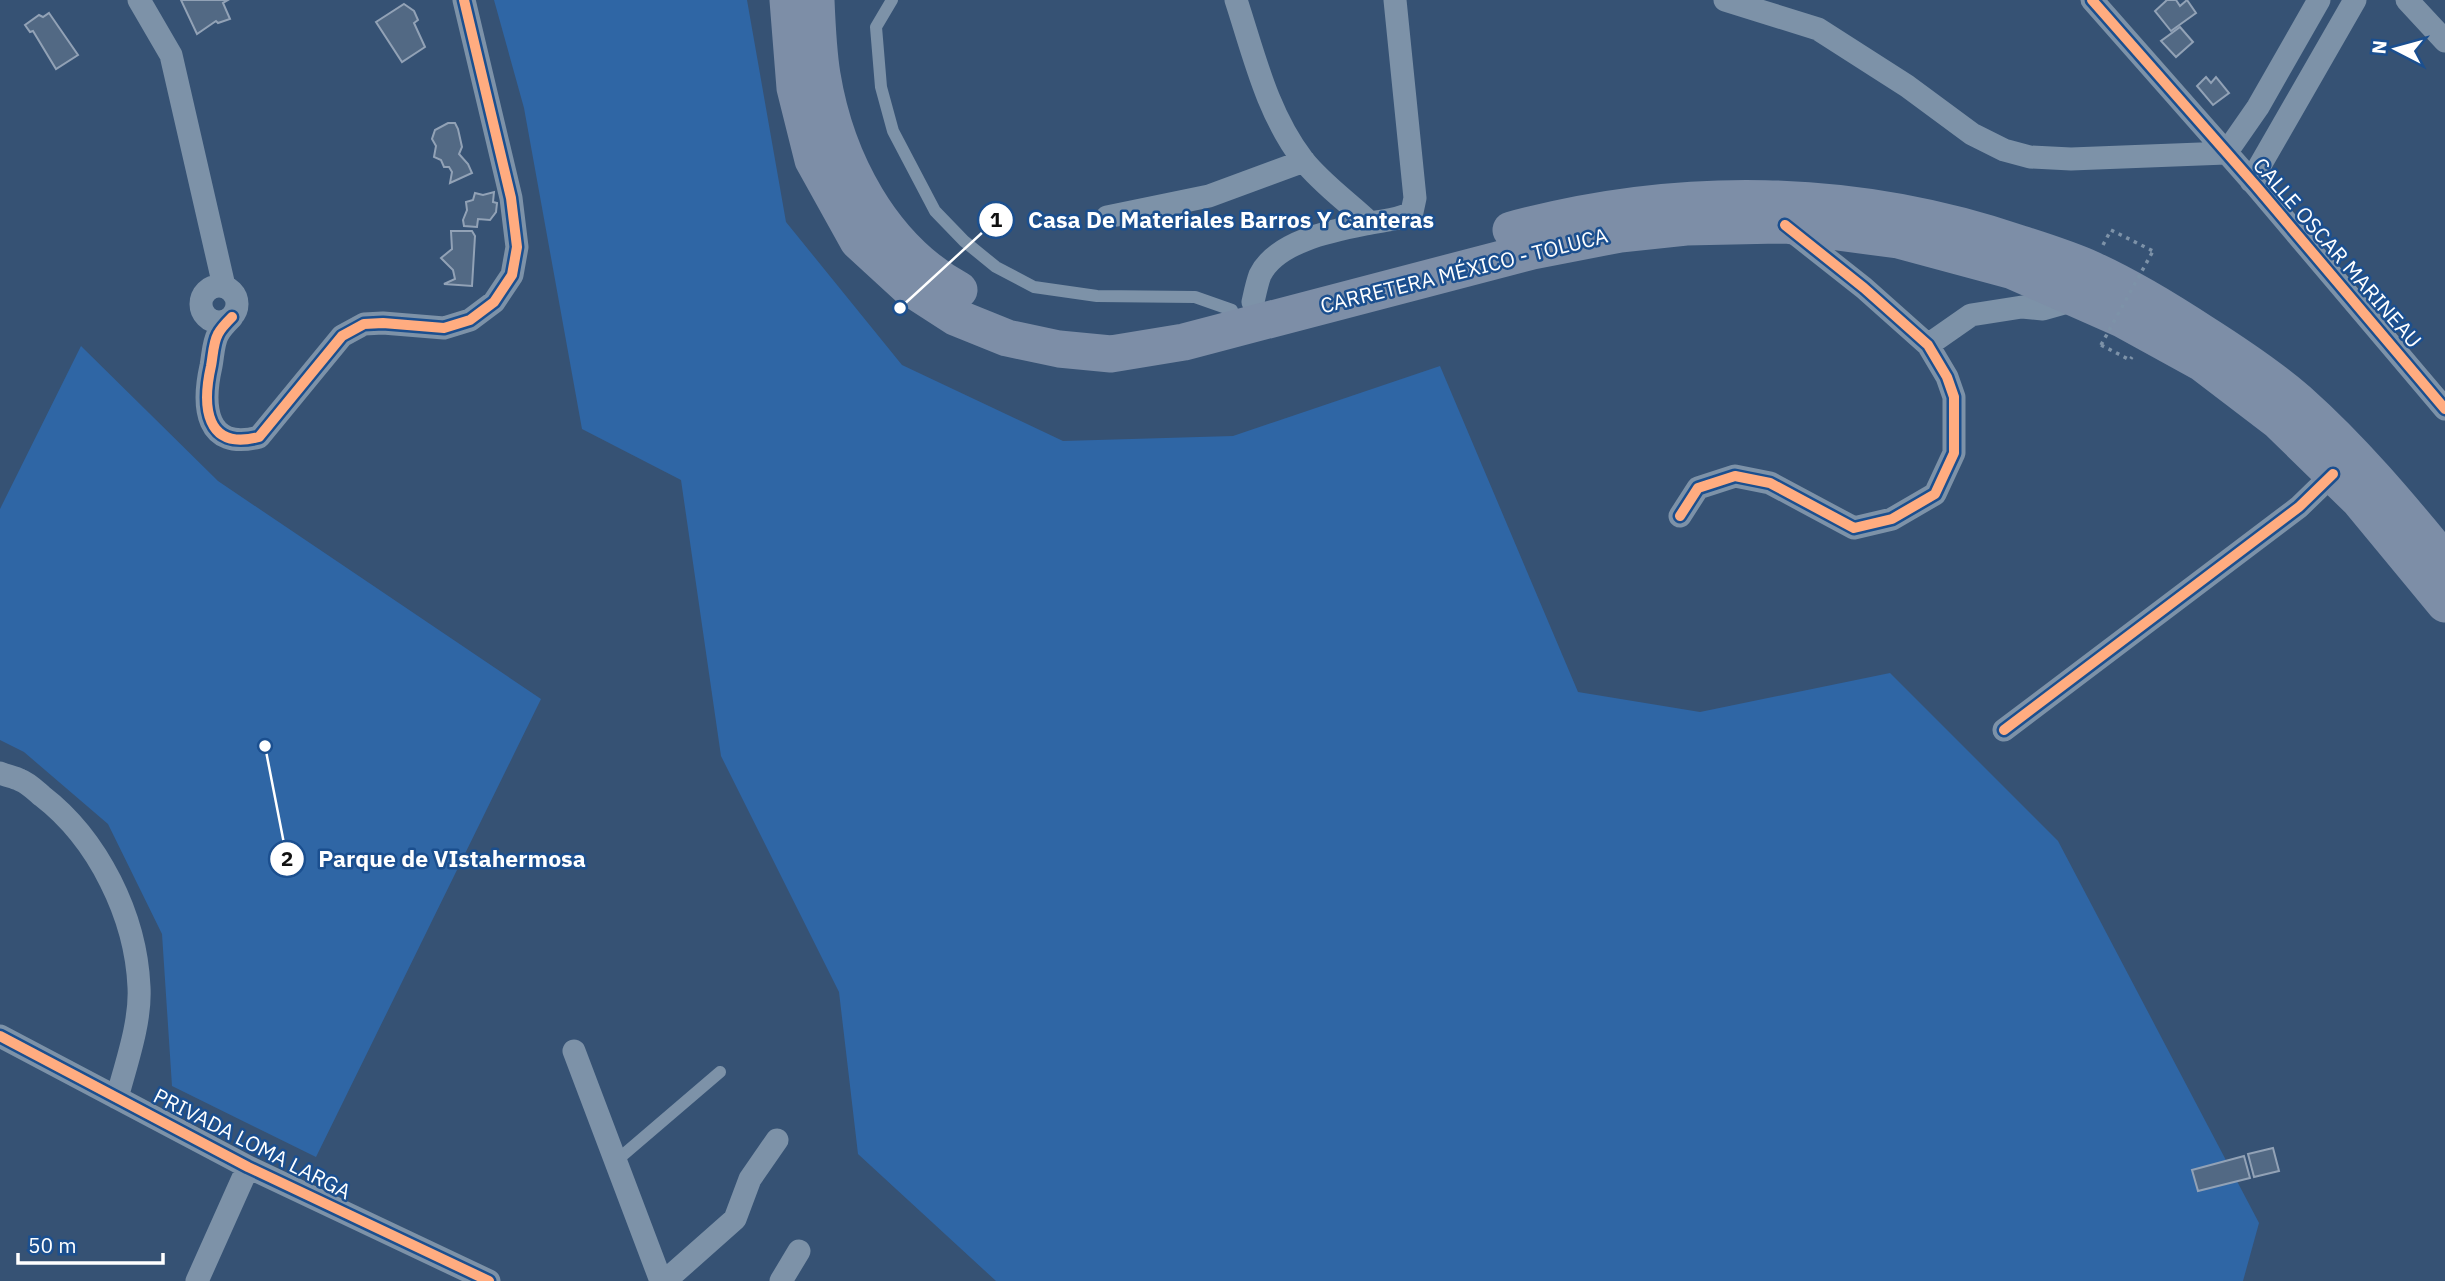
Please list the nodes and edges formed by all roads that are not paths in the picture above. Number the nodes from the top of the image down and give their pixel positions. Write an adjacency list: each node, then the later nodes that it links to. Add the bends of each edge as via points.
1 (139, 0): 20 (street, via 171,55)
2 (464, 0): 23 (street, via 511,198 517,247 512,275 494,302 470,320 444,328 364,324 342,336 259,437 243,441 218,431 206,407 217,335)
3 (788, 0): 19 (main road, CARRETERA MÉXICO - TOLUCA, via 795,88 813,160 858,241 907,286 955,317 1007,338 1111,354 1184,342 1595,238 1686,227)
4 (816, 0): 22 (main road, CARRETERA MÉXICO - TOLUCA, via 822,75 841,149 872,208 920,264 978,300 1046,324 1145,326)
5 (892, 0): 22 (lane, via 876,27 881,87 893,131 935,211 964,241 996,267 1034,287 1097,296 1195,296)
6 (1237, 0): 15 (street, via 1271,106)
7 (1395, 0): 18 (street, via 1415,198 1412,212 1400,219)
8 (1725, 0): 14 (street, via 1818,29 1972,134 2004,150 2071,159)
9 (2092, 0): 14 (street, CALLE OSCAR MARINEAU)
10 (2319, 0): 14 (street)
11 (2355, 0): 16 (street)
12 (2407, 0): 13 (street)
13 (2445, 41)
14 (2226, 153): 16 (street, CALLE OSCAR MARINEAU)
15 (1304, 161): 17 (street, via 1209,196); 18 (street)
16 (2251, 181): 25 (street, CALLE OSCAR MARINEAU)
17 (1107, 217)
18 (1370, 223): 22 (street, via 1298,242 1276,255)
19 (1784, 225): 21 (main road, CARRETERA MÉXICO - TOLUCA, via 1910,244 2013,271); 24 (street)
20 (224, 286): 23 (street, via 237,302); 23 (street, via 212,287 203,295 201,308 208,318 220,322)
21 (2076, 300): 24 (street, via 2043,309 2022,307 1971,315); 26 (main road, CARRETERA MÉXICO - TOLUCA, via 2122,319 2202,363 2278,421)
22 (1243, 306): 28 (main road, CARRETERA MÉXICO - TOLUCA, via 1516,229 1631,205 1754,197 1813,200 1949,222 2091,269 2144,295 2236,354 2297,400 2336,437)
23 (232, 317)
24 (1928, 345): 27 (street, via 1954,397 1954,453 1935,494 1892,519 1853,528 1770,483 1735,476 1698,488)
25 (2445, 409)
26 (2333, 474): 29 (main road, CARRETERA MÉXICO - TOLUCA); 30 (street, via 2298,507)
27 (1681, 516)
28 (2445, 561)
29 (2445, 604)
30 (2004, 730)
31 (0, 773): 35 (street, via 23,781 61,810 91,847 115,890 134,946 140,989 134,1036)
32 (0, 1036): 35 (street, PRIVADA LOMA LARGA)
33 (575, 1051): 37 (street)
34 (720, 1072): 37 (lane)
35 (117, 1098): 38 (street, PRIVADA LOMA LARGA)
36 (777, 1140): 42 (street, via 750,1179 735,1219)
37 (616, 1161): 42 (street)
38 (248, 1167): 40 (street); 41 (street, PRIVADA LOMA LARGA)
39 (799, 1251): 43 (street)
40 (197, 1281)
41 (489, 1281)
42 (663, 1281)
43 (781, 1281)

